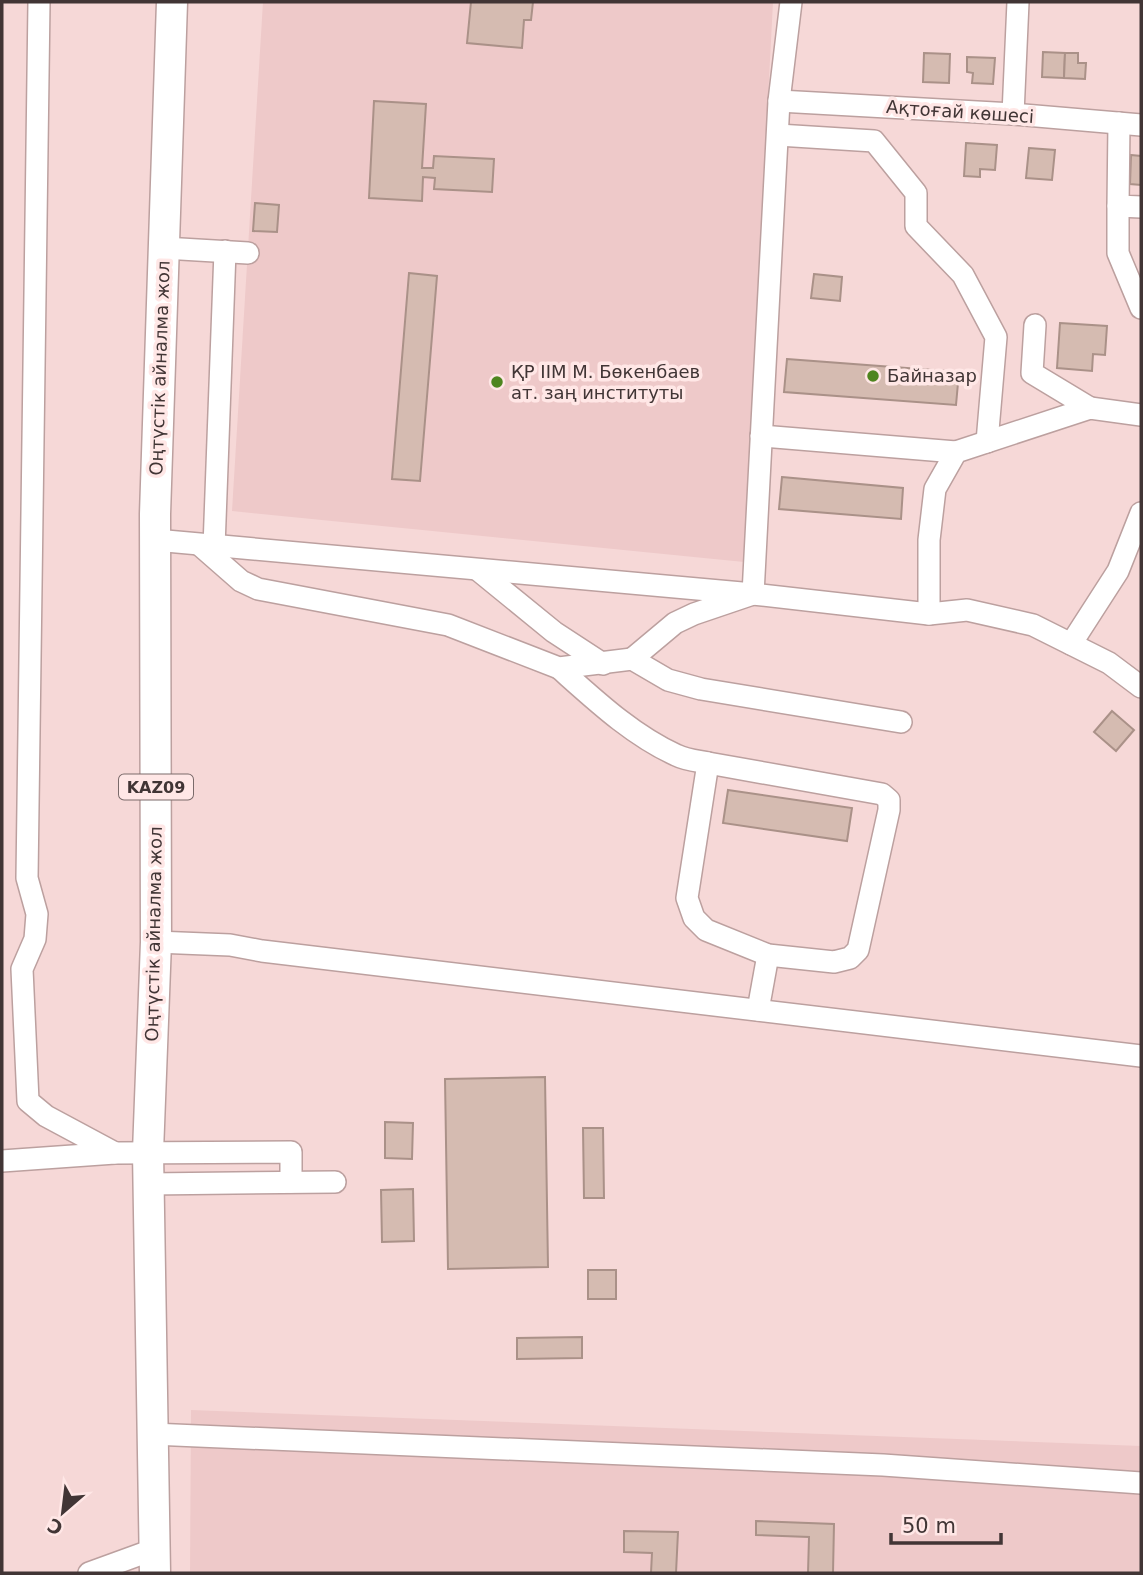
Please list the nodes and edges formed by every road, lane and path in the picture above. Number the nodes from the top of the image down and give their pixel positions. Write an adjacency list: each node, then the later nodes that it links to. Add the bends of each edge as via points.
1 (39, 2): 42 (street, via 27,878 37,914 35,939 22,969 28,1101 46,1116)
2 (172, 2): 12 (highway, Оңтүстік айналма жол / KAZ09)
3 (791, 2): 5 (street)
4 (1018, 2): 6 (street)
5 (779, 101): 6 (street, Ақтоғай көшесі); 9 (street)
6 (1013, 114): 7 (street, Ақтоғай көшесі)
7 (1119, 123): 8 (street, Ақтоғай көшесі); 10 (street)
8 (1141, 125)
9 (778, 135): 17 (street, via 874,141 916,193 916,226 963,275 996,337); 21 (street)
10 (1118, 206): 11 (street); 15 (street, via 1118,253)
11 (1141, 207)
12 (164, 248): 13 (street); 25 (highway, Оңтүстік айналма жол / KAZ09)
13 (225, 251): 14 (street); 26 (street)
14 (248, 253)
15 (1141, 308)
16 (1035, 325): 18 (street)
17 (993, 369): 18 (street); 22 (street)
18 (1032, 373): 19 (street)
19 (1090, 408): 20 (street); 22 (street)
20 (1141, 415)
21 (761, 436): 23 (street); 28 (street)
22 (987, 442): 23 (street)
23 (956, 452): 29 (street, via 935,489 929,540)
24 (1141, 513): 30 (street, via 1118,571)
25 (155, 540): 26 (street); 37 (highway, Оңтүстік айналма жол / KAZ09)
26 (207, 546): 27 (street); 33 (street, via 241,581 258,589 448,625)
27 (478, 570): 28 (street); 32 (street, via 554,632)
28 (753, 594): 29 (street); 31 (street, via 675,623)
29 (929, 614): 30 (street, via 967,610 1033,625)
30 (1071, 644): 34 (street, via 1109,663)
31 (632, 659): 32 (street); 35 (street, via 668,680 701,690)
32 (603, 664): 33 (street)
33 (559, 668): 36 (street, via 640,734 678,756)
34 (1141, 687)
35 (901, 722)
36 (708, 763): 38 (street, via 687,898 694,918 705,930); 38 (street, via 881,794 889,800 858,950 850,958 834,962)
37 (156, 942): 39 (street, via 230,945); 41 (highway, Оңтүстік айналма жол / KAZ09)
38 (768, 955): 39 (street)
39 (758, 1010): 40 (street)
40 (1141, 1056)
41 (148, 1152): 42 (street); 44 (street, via 291,1152); 46 (highway, Оңтүстік айналма жол / KAZ09)
42 (115, 1153): 43 (street)
43 (2, 1161)
44 (291, 1182): 45 (street); 46 (street)
45 (335, 1182)
46 (148, 1184): 47 (highway, Оңтүстік айналма жол / KAZ09)
47 (152, 1434): 48 (street, via 869,1465); 49 (highway, Оңтүстік айналма жол / KAZ09)
48 (1141, 1483)
49 (155, 1561): 50 (street)
50 (100, 1572)

